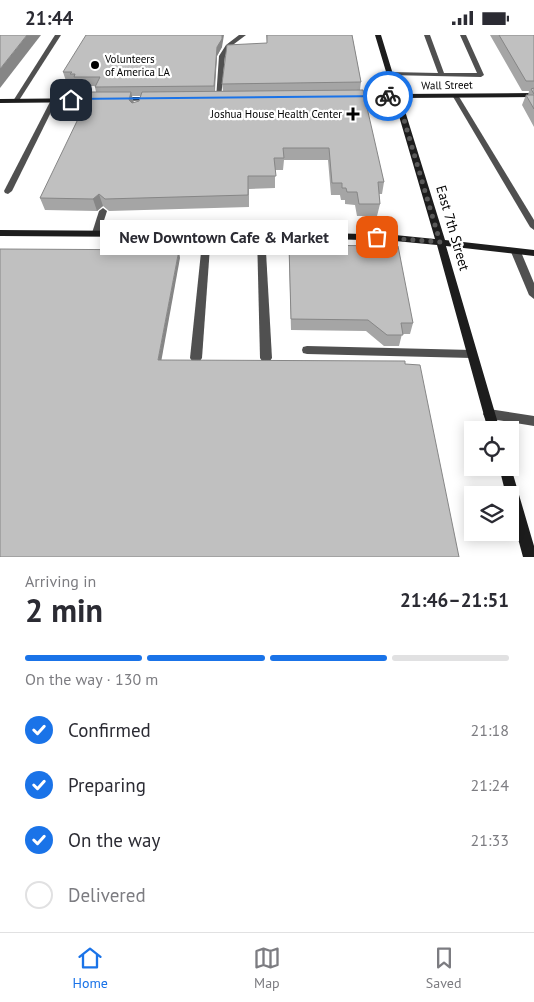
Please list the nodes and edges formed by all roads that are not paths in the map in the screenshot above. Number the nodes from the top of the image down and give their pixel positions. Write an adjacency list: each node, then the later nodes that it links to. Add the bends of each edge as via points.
1 (58, 35): 19 (lane)
2 (244, 35): 13 (lane, via 228,46 222,56)
3 (378, 35): 6 (street, East 7th Street)
4 (427, 35): 7 (lane)
5 (463, 35): 7 (lane, via 481,75)
6 (390, 74): 7 (lane); 10 (street, East 7th Street)
7 (442, 75)
8 (455, 95): 9 (street, Wall Street); 10 (street, Wall Street); 23 (lane)
9 (534, 95)
10 (397, 96): 11 (street, Wall Street); 28 (street, East 7th Street)
11 (346, 97)
12 (208, 98): 13 (street)
13 (218, 98): 14 (street)
14 (228, 98)
15 (140, 99): 16 (street); 17 (street); 20 (lane)
16 (160, 99)
17 (54, 100): 19 (street); 21 (lane)
18 (0, 101): 19 (street)
19 (16, 101)
20 (137, 109)
21 (8, 191)
22 (103, 211): 25 (lane)
23 (534, 227)
24 (0, 233): 25 (street)
25 (96, 233): 26 (street)
26 (207, 233): 27 (street); 34 (lane)
27 (261, 234): 28 (street); 35 (lane)
28 (440, 242): 29 (street); 33 (street, East 7th Street)
29 (516, 253): 30 (street); 31 (lane)
30 (534, 253)
31 (534, 295)
32 (307, 350): 33 (lane)
33 (472, 354): 36 (street, East 7th Street)
34 (196, 358)
35 (266, 358)
36 (489, 414): 37 (street, East 7th Street); 38 (lane)
37 (491, 421)
38 (534, 421)
39 (507, 476): 40 (street)
40 (530, 557)

